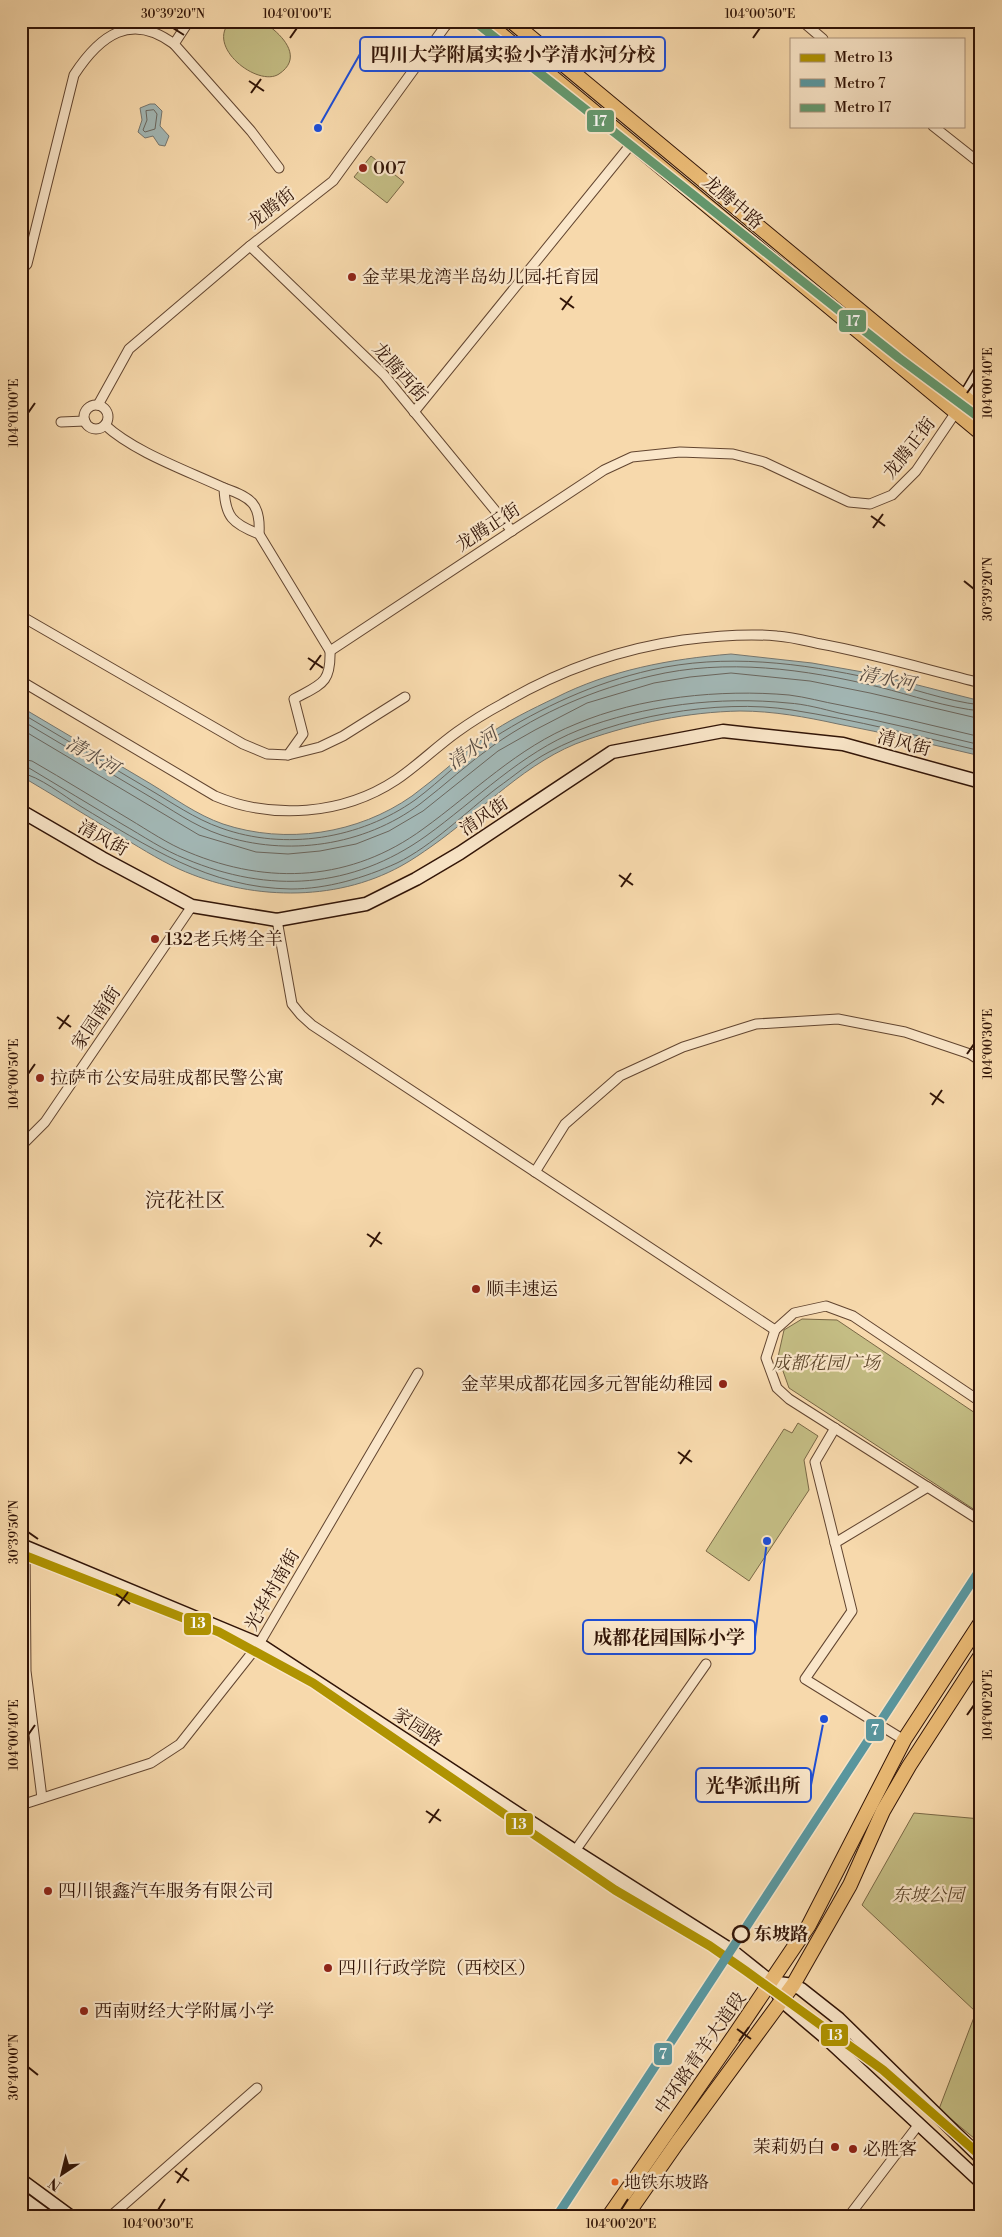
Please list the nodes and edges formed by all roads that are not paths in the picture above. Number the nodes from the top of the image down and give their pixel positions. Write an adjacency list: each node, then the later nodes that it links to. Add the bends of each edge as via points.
1 (189, 21): 7 (street)
2 (485, 21): 9 (main road, 龙腾中路)
3 (511, 21): 17 (main road, 龙腾中路)
4 (802, 21): 6 (street)
5 (449, 22): 12 (street, 龙腾街, via 333,181)
6 (822, 38)
7 (174, 44): 11 (street); 13 (street, via 160,34 134,28 110,35 84,60 74,75 27,264)
8 (936, 128): 10 (street)
9 (632, 143): 18 (street); 19 (main road, 龙腾中路)
10 (981, 164)
11 (280, 168)
12 (250, 246): 16 (street, 龙腾街, via 129,350); 18 (street, 龙腾西街, via 384,375)
13 (21, 270)
14 (981, 370): 17 (street)
15 (981, 391): 17 (street)
16 (98, 404): 20 (street, via 87,409); 22 (street, via 108,415)
17 (973, 404): 19 (street)
18 (414, 412): 25 (street, 龙腾西街)
19 (959, 415): 23 (main road, 龙腾中路); 25 (street, 龙腾正街, via 916,471 892,495 870,504 849,502 764,462 733,454 680,452 632,457 604,470)
20 (85, 421): 21 (street); 22 (street, via 94,429)
21 (61, 422)
22 (105, 426): 24 (street, via 133,445)
23 (981, 433)
24 (224, 488): 26 (street, via 231,520); 26 (street, via 241,493 253,502 260,517)
25 (512, 531): 28 (street, 龙腾正街)
26 (259, 534): 28 (street)
27 (21, 616): 34 (street, via 243,744 267,754)
28 (330, 651): 32 (street, via 329,674 324,681 294,699)
29 (21, 681): 30 (street, via 215,796 249,808 285,812 320,808 372,794 396,780 456,732 530,688 578,666 682,640 732,635 778,636 864,652)
30 (981, 683)
31 (405, 697): 33 (street)
32 (303, 734): 33 (street, via 308,742); 34 (street)
33 (320, 747): 34 (street)
34 (288, 755)
35 (981, 782): 38 (street, 清风街, via 843,744 723,731 612,752 416,879 366,904)
36 (21, 811): 37 (street, 清风街)
37 (192, 906): 38 (street, 清风街); 40 (street, 家园南街, via 44,1122)
38 (277, 920): 41 (street, via 292,1004 301,1016)
39 (981, 1061): 41 (street, via 970,1054 905,1032 838,1019 756,1024 683,1047 620,1076 564,1124)
40 (21, 1146)
41 (535, 1172): 42 (street)
42 (775, 1330): 44 (street, via 794,1313 826,1306 853,1316); 45 (street, via 766,1358 777,1388)
43 (418, 1372): 51 (street, 光华村南街)
44 (981, 1402)
45 (835, 1428): 46 (street); 48 (street, via 815,1462)
46 (928, 1487): 47 (street); 48 (street)
47 (981, 1521)
48 (835, 1543): 54 (street, via 852,1611 805,1679)
49 (23, 1546): 51 (street, 家园路); 55 (street, via 26,1671)
50 (981, 1622): 54 (main road, 中环路青羊大道段)
51 (260, 1644): 55 (street, 光华村南街, via 180,1744 152,1763); 57 (street, 家园路)
52 (981, 1655): 59 (main road, 中环路青羊大道段, via 909,1766 884,1810 850,1885)
53 (706, 1664): 57 (street)
54 (904, 1740): 58 (main road, 中环路青羊大道段, via 809,1925)
55 (42, 1798): 56 (street, 光华村南街)
56 (21, 1805)
57 (575, 1851): 58 (street, 家园路, via 731,1950)
58 (771, 1982): 59 (street); 60 (street); 70 (main road, 中环路青羊大道段)
59 (793, 1985): 60 (main road, 中环路青羊大道段); 63 (street, via 839,2019)
60 (782, 2001): 62 (street); 71 (main road, 中环路青羊大道段)
61 (257, 2088): 69 (street)
62 (919, 2124): 65 (street); 72 (street)
63 (981, 2158)
64 (21, 2180): 68 (street)
65 (981, 2182)
66 (21, 2197): 67 (street)
67 (47, 2216)
68 (70, 2216)
69 (111, 2216)
70 (609, 2216)
71 (626, 2216)
72 (849, 2216)

